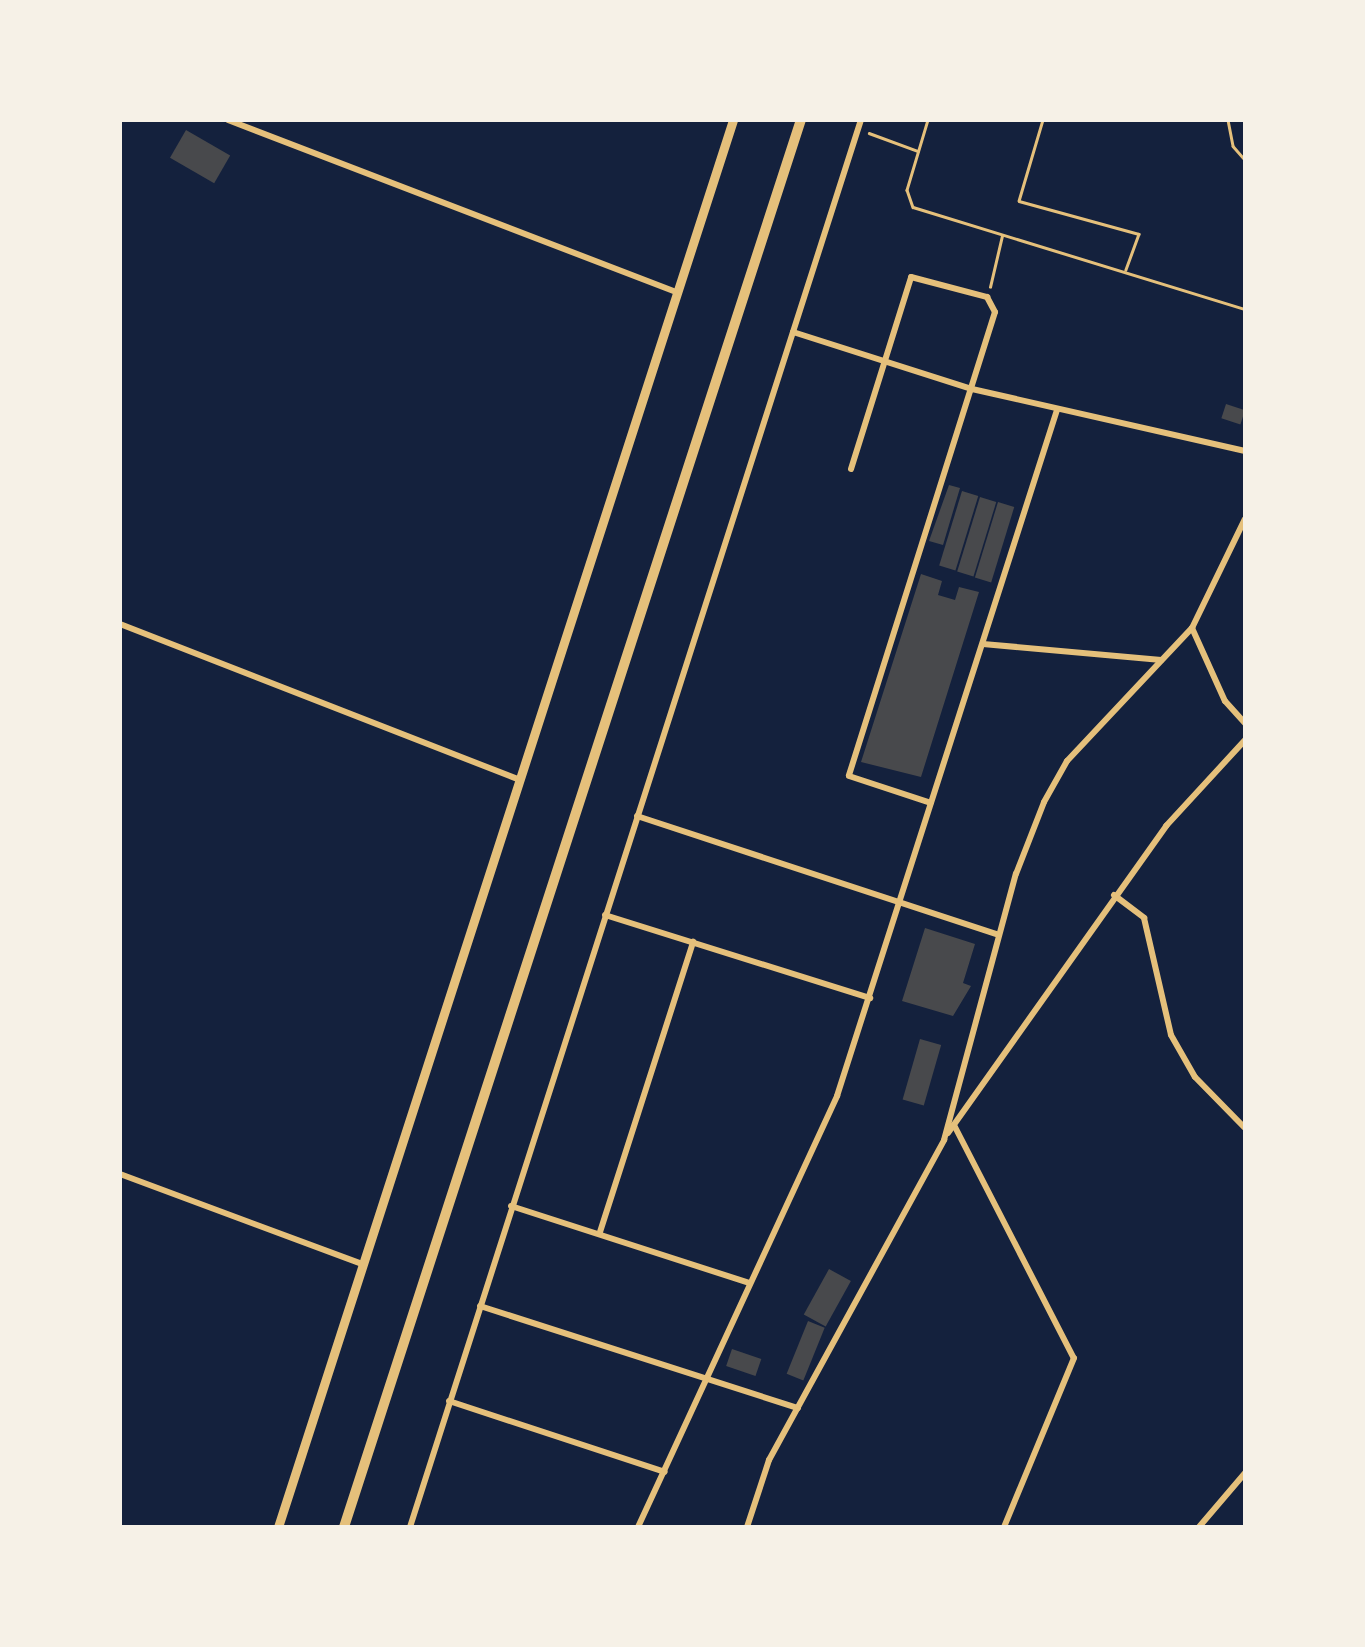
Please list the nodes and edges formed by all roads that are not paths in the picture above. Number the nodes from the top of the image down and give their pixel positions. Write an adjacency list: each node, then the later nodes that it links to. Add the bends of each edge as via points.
1 (228, 120): 5 (street)
2 (734, 120): 5 (street)
3 (800, 120): 43 (main road)
4 (862, 120): 6 (street)
5 (676, 292): 19 (street)
6 (793, 332): 7 (street); 21 (street)
7 (884, 360): 8 (street); 8 (street, via 910,276 987,297 995,312); 11 (street)
8 (972, 388): 9 (street); 20 (street, via 849,776)
9 (1057, 410): 10 (street); 15 (street)
10 (1245, 451)
11 (851, 470)
12 (1245, 520): 14 (street)
13 (120, 624): 19 (street)
14 (1192, 628): 16 (street); 17 (street, via 1225,701)
15 (983, 644): 16 (street); 20 (street)
16 (1161, 660): 25 (street, via 1066,761 1031,832)
17 (1245, 723)
18 (1245, 740): 22 (street)
19 (516, 778): 34 (street)
20 (931, 803): 23 (street)
21 (638, 816): 23 (street); 24 (street)
22 (1114, 895): 28 (street); 29 (street, via 1144,918 1171,1035 1196,1077)
23 (900, 901): 25 (street); 27 (street)
24 (606, 914): 26 (street); 32 (street)
25 (998, 935): 30 (street)
26 (693, 942): 27 (street); 33 (street)
27 (870, 998): 35 (street, via 837,1096)
28 (954, 1125): 30 (street); 47 (street, via 1074,1358)
29 (1245, 1128)
30 (944, 1140): 39 (street)
31 (120, 1174): 34 (street)
32 (511, 1206): 33 (street); 36 (street)
33 (600, 1232): 35 (street)
34 (364, 1265): 42 (street)
35 (750, 1283): 37 (street)
36 (480, 1306): 37 (street); 38 (street)
37 (708, 1376): 39 (street); 40 (street)
38 (449, 1402): 40 (street); 44 (street)
39 (798, 1408): 46 (street, via 769,1460)
40 (664, 1472): 45 (street)
41 (1245, 1473): 48 (street)
42 (278, 1527)
43 (344, 1527)
44 (410, 1527)
45 (638, 1527)
46 (748, 1527)
47 (1004, 1527)
48 (1199, 1527)

